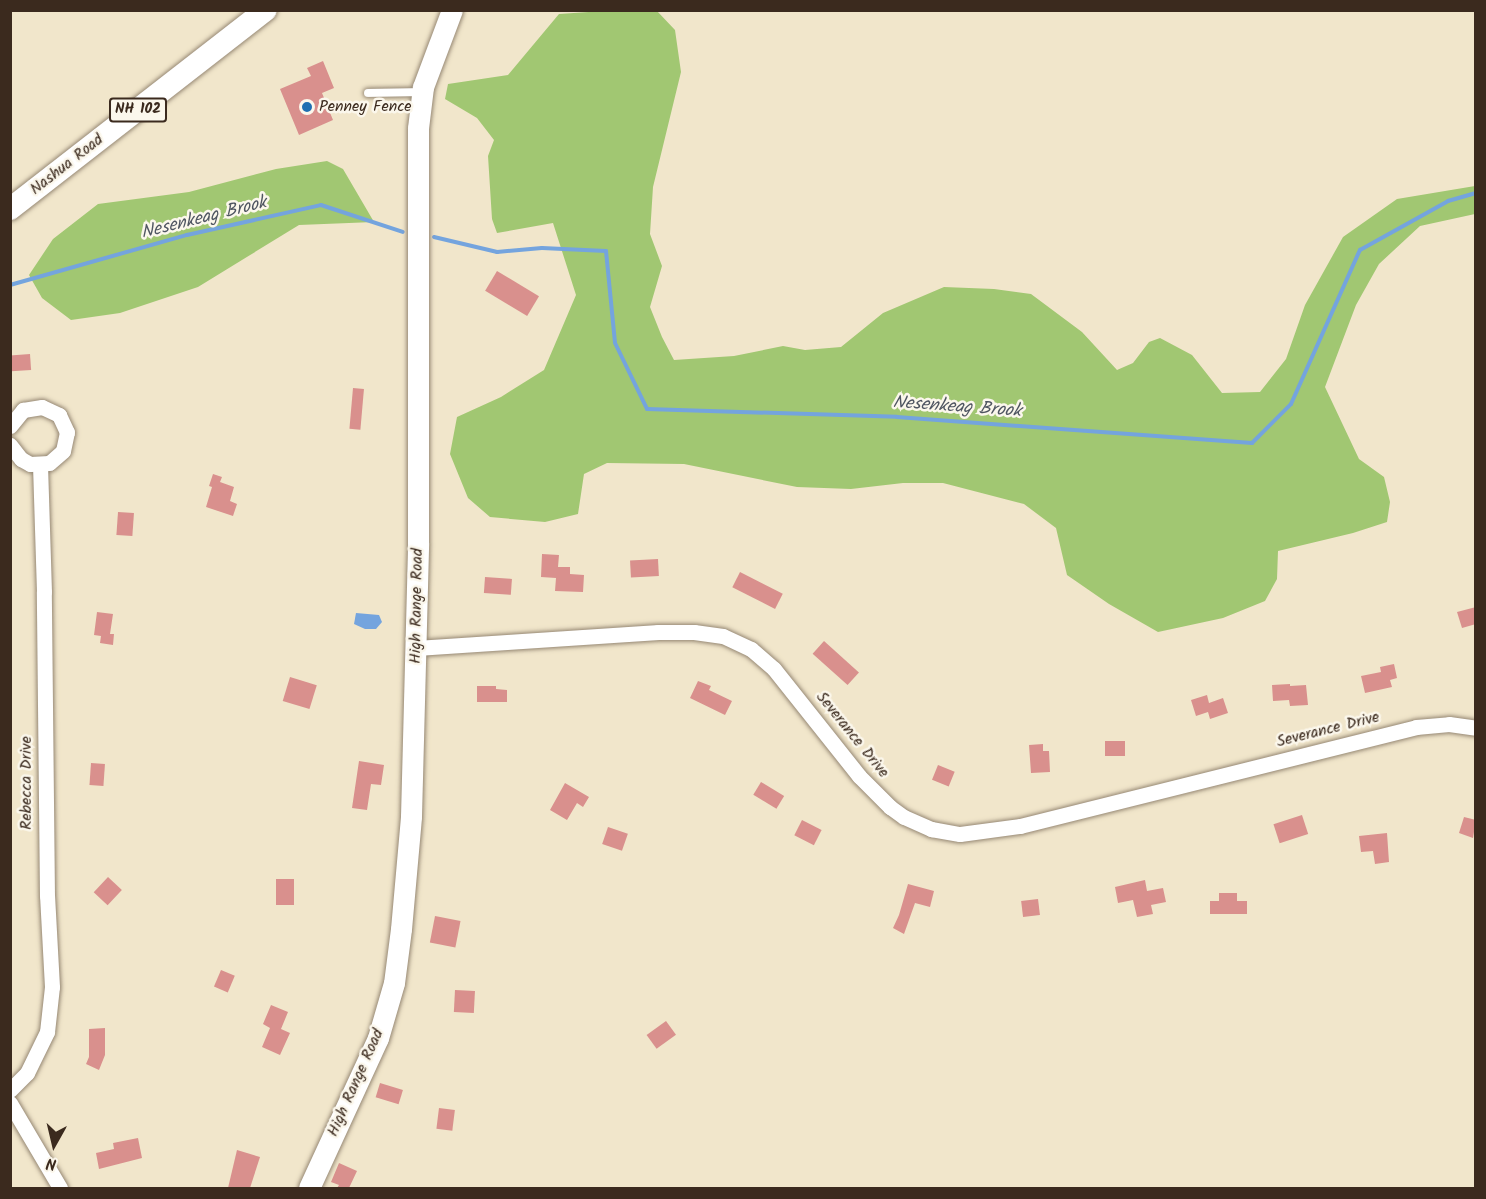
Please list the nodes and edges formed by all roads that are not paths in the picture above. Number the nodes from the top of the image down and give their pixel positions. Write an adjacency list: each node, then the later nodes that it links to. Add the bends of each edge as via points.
1 (266, 10): 5 (main road, Nashua Road / NH 102)
2 (453, 10): 3 (street, High Range Road)
3 (422, 92): 4 (lane); 9 (street, High Range Road, via 417,148 420,252)
4 (368, 93)
5 (10, 209)
6 (10, 426): 8 (street, via 16,416 32,407 42,406 59,415 67,442 57,458)
7 (10, 445): 8 (street, via 21,459)
8 (40, 465): 11 (street, Rebecca Drive, via 52,987 47,1032 27,1073)
9 (416, 648): 10 (street, Severance Drive, via 658,632 723,636 751,649 774,669 859,776 890,807 917,824 960,834 1020,826 1416,727 1449,724); 14 (street, High Range Road, via 411,816 394,983 378,1038)
10 (1476, 728)
11 (10, 1090)
12 (10, 1103): 13 (street)
13 (60, 1188)
14 (309, 1188)

